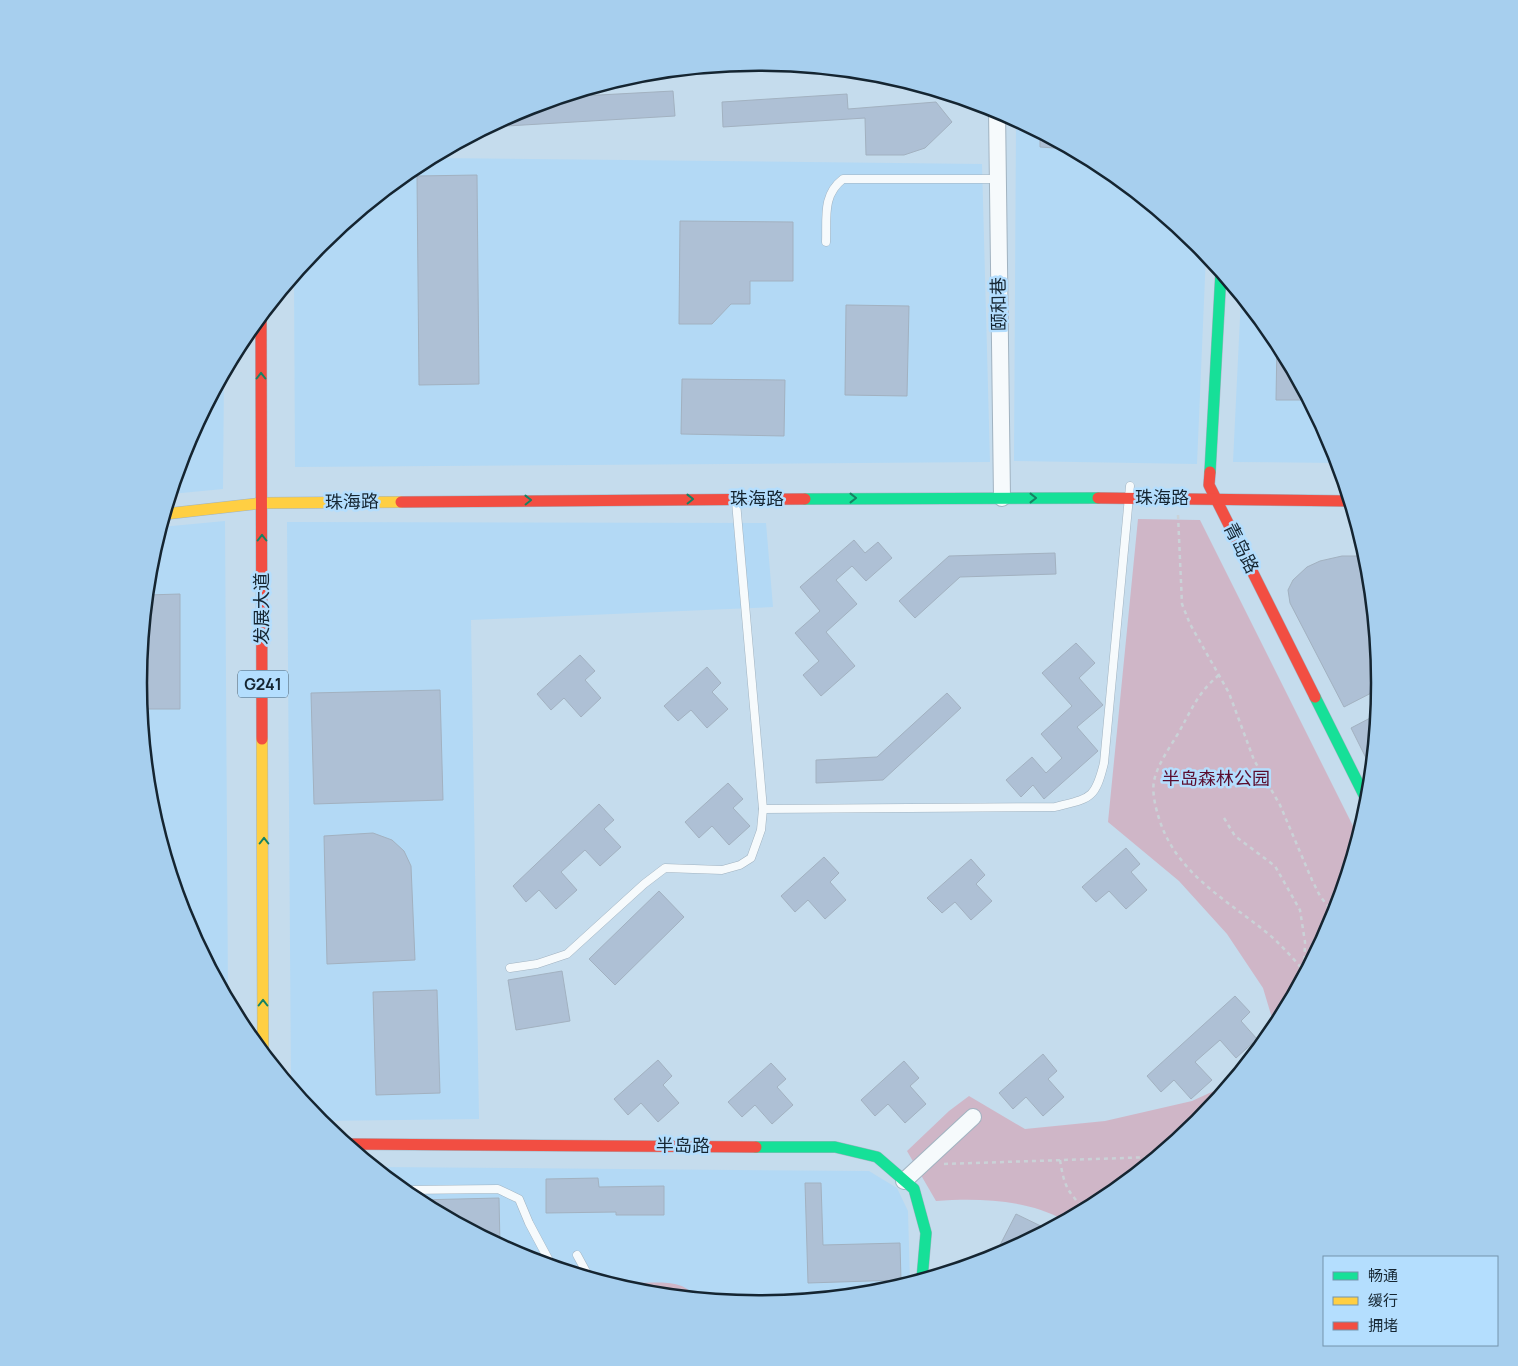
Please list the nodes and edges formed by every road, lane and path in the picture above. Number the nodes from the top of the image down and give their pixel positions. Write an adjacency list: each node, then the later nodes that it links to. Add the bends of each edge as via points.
1 (997, 120): 2 (street, 颐和巷)
2 (997, 179): 3 (lane, via 843,179 833,187 827,204); 9 (street, 颐和巷)
3 (826, 242)
4 (1221, 282): 7 (main road, 青岛路)
5 (261, 328): 13 (main road, 发展大道 / G241, one-way to 5)
6 (1193, 485): 7 (main road, 珠海路)
7 (1214, 485): 14 (main road, 青岛路)
8 (1125, 486): 9 (main road, 珠海路); 11 (lane)
9 (1002, 492): 10 (main road, 珠海路, one-way to 9); 11 (main road, 珠海路, one-way to 11); 13 (main road, 珠海路, via 735,488)
10 (736, 496): 13 (main road, 珠海路, one-way to 10); 21 (lane)
11 (1129, 498): 12 (main road, 珠海路); 21 (lane, via 1104,763 1098,787 1085,799 1055,807)
12 (1178, 498): 14 (main road, 珠海路); 19 (path, via 1182,604)
13 (262, 499): 16 (main road, 珠海路); 27 (main road, 发展大道 / G241, one-way to 13)
14 (1216, 499): 15 (main road, 珠海路); 20 (main road, 青岛路)
15 (1343, 501)
16 (246, 504): 17 (main road, 珠海路); 18 (main road, 珠海路)
17 (174, 506)
18 (172, 513)
19 (1219, 675): 23 (path, via 1241,720 1254,760 1280,805 1312,880); 26 (path, via 1191,707 1160,767 1154,782 1158,817 1186,867 1223,901 1262,928)
20 (1361, 789)
21 (762, 809): 25 (lane, via 761,830 751,858 740,865 722,870 664,868 567,954 537,964)
22 (1224, 818): 24 (path, via 1235,836 1275,866 1300,910)
23 (1328, 906)
24 (1304, 961)
25 (510, 968)
26 (1300, 968)
27 (263, 1040)
28 (973, 1116): 32 (street)
29 (359, 1145): 33 (main road, 半岛路, via 835,1147 877,1157)
30 (1144, 1157): 31 (path)
31 (1060, 1160): 32 (path); 35 (path, via 1069,1194)
32 (920, 1165): 33 (street)
33 (904, 1181): 39 (main road, 半岛路, via 914,1189 926,1232)
34 (416, 1190): 37 (lane, via 498,1189 519,1198)
35 (1080, 1204)
36 (577, 1255): 38 (lane)
37 (547, 1256)
38 (584, 1269)
39 (923, 1272)

